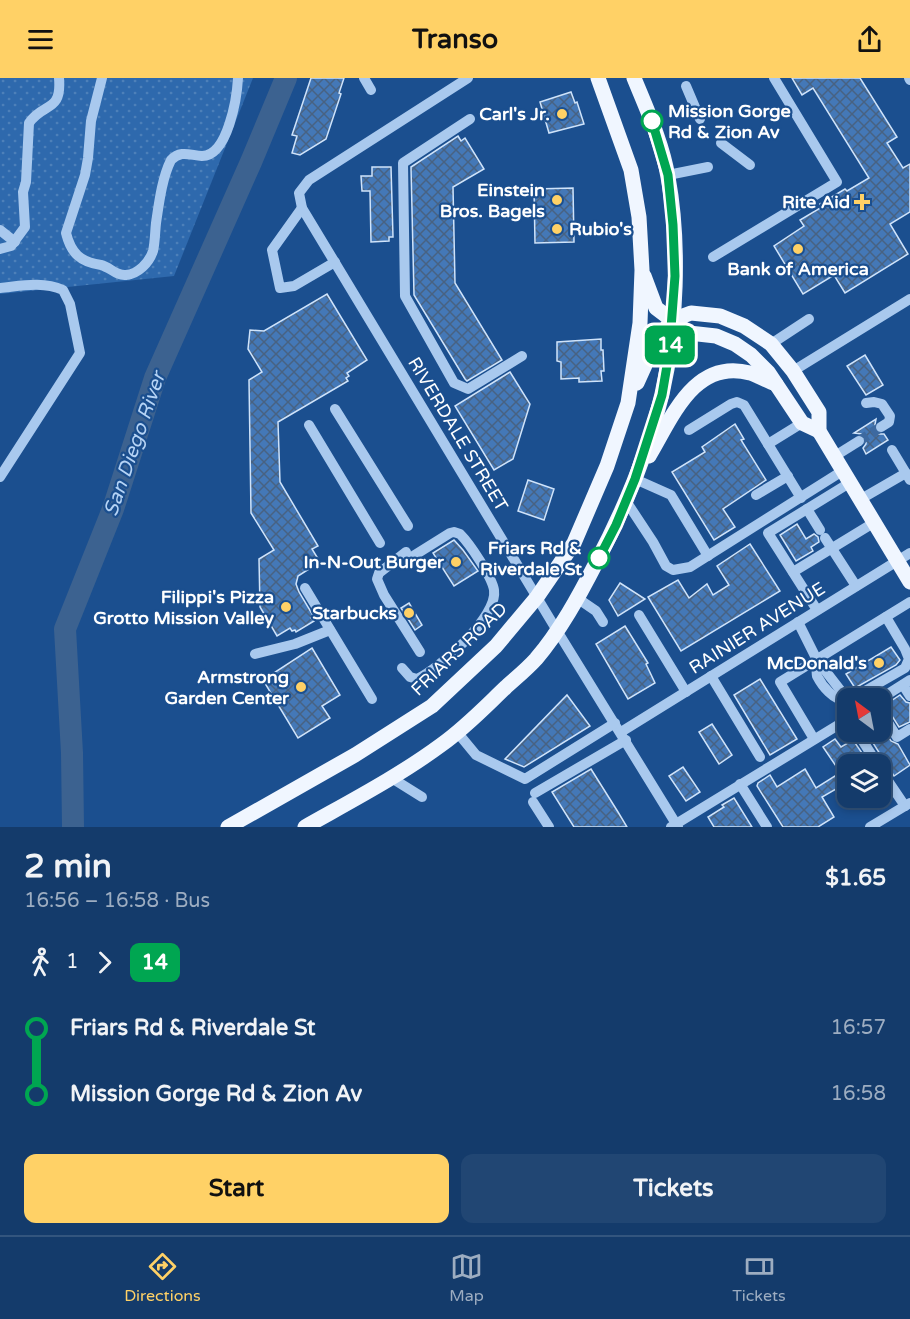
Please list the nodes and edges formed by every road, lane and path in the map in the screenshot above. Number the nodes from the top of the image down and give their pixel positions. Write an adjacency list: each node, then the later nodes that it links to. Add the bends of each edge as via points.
1 (59, 78): 19 (street, via 60,95 29,123 23,192 25,222)
2 (102, 78): 3 (street, via 91,121 85,175 66,233 82,260 125,275 144,266 153,252 156,220 171,160 183,153 210,154 221,144 237,97)
3 (238, 78)
4 (364, 78): 10 (street)
5 (468, 78): 17 (street, via 309,180 299,193)
6 (598, 78): 23 (main road, via 631,170)
7 (774, 78): 21 (street, via 837,182)
8 (639, 80): 16 (main road)
9 (686, 86): 11 (street)
10 (371, 90)
11 (700, 118)
12 (470, 119): 29 (street, via 403,163 405,296 454,383 468,389)
13 (721, 142): 14 (street)
14 (750, 165)
15 (708, 167): 16 (street)
16 (668, 175): 26 (main road, via 675,276)
17 (302, 208): 22 (street, RIVERDALE STREET); 22 (street, via 272,250 280,288 294,286)
18 (0, 230): 19 (street)
19 (15, 242): 20 (street)
20 (0, 249)
21 (713, 257)
22 (335, 262): 64 (street, RIVERDALE STREET)
23 (642, 270): 26 (main road, via 656,308); 32 (main road, FRIARS ROAD, via 640,323)
24 (0, 288): 46 (street, via 37,284 63,290 70,304 80,353)
25 (910, 299): 30 (street)
26 (672, 320): 28 (main road, via 691,313 720,316); 31 (main road, via 689,333 716,336 735,344 751,355); 32 (main road, via 656,341); 48 (main road, via 662,395)
27 (809, 320): 28 (street)
28 (771, 344): 30 (main road)
29 (522, 356)
30 (793, 371): 39 (main road, via 819,412)
31 (776, 384): 35 (main road); 48 (main road, via 750,373 725,372 706,378 684,397)
32 (628, 403): 64 (main road, FRIARS ROAD, via 607,466 574,543)
33 (866, 403): 37 (street, via 882,404 890,416 889,422)
34 (335, 409): 55 (street)
35 (802, 423): 39 (main road); 41 (street)
36 (309, 425): 56 (street)
37 (880, 427)
38 (689, 430): 41 (street, via 737,402 748,409)
39 (819, 430): 43 (main road)
40 (859, 441): 43 (street)
41 (768, 444): 44 (street)
42 (892, 450): 47 (street)
43 (835, 456): 45 (main road)
44 (788, 476): 49 (street); 50 (street)
45 (848, 476): 50 (street); 51 (main road); 53 (street)
46 (0, 477)
47 (908, 477): 51 (street)
48 (635, 479): 52 (main road); 58 (street, via 671,495)
49 (756, 495)
50 (801, 498): 58 (street)
51 (861, 500): 54 (main road)
52 (626, 501): 58 (street, via 666,566 673,570 690,567); 65 (main road)
53 (807, 509): 57 (street); 60 (street, via 768,533)
54 (875, 522): 57 (street); 59 (main road)
55 (408, 526)
56 (380, 543)
57 (832, 548): 60 (street); 62 (street)
58 (708, 556)
59 (904, 557): 61 (main road); 62 (street, RAINIER AVENUE)
60 (793, 572): 67 (street)
61 (910, 582)
62 (856, 586): 67 (street, RAINIER AVENUE)
63 (305, 588): 73 (street)
64 (537, 597): 72 (street, RIVERDALE STREET); 100 (main road, FRIARS ROAD, via 496,646 432,706)
65 (577, 598): 70 (street, via 596,611); 72 (main road)
66 (910, 602): 69 (street)
67 (817, 610): 71 (street, RAINIER AVENUE)
68 (639, 615): 83 (street)
69 (886, 617): 76 (street); 77 (street, via 908,653)
70 (603, 622)
71 (798, 622): 76 (street); 79 (street, RAINIER AVENUE)
72 (556, 629): 90 (main road, via 536,659); 91 (street, RIVERDALE STREET)
73 (330, 630): 75 (street); 86 (street)
74 (420, 652): 78 (street, via 384,595 377,579 379,573 450,533 460,534 490,578 495,591 493,600 484,620 426,675 410,677)
75 (255, 654)
76 (817, 660): 81 (street); 92 (street, via 780,682)
77 (908, 667): 82 (street)
78 (402, 668)
79 (711, 676): 83 (street, RAINIER AVENUE); 93 (street)
80 (906, 682): 84 (street); 85 (street)
81 (839, 688)
82 (870, 688)
83 (686, 692): 91 (street, RAINIER AVENUE)
84 (891, 692)
85 (910, 696)
86 (372, 699)
87 (837, 725): 92 (street)
88 (891, 727): 89 (street, via 897,737)
89 (910, 729)
90 (457, 732): 91 (street, via 476,755 525,779); 94 (main road)
91 (620, 732): 99 (street, RIVERDALE STREET); 102 (street, via 591,759 534,797)
92 (814, 739): 96 (street)
93 (760, 757)
94 (390, 777): 97 (street); 101 (main road)
95 (891, 783): 98 (street)
96 (740, 784): 99 (street); 103 (street)
97 (422, 797)
98 (907, 805): 104 (street)
99 (675, 826)
100 (228, 827)
101 (305, 827)
102 (549, 827)
103 (767, 827)
104 (870, 827)

